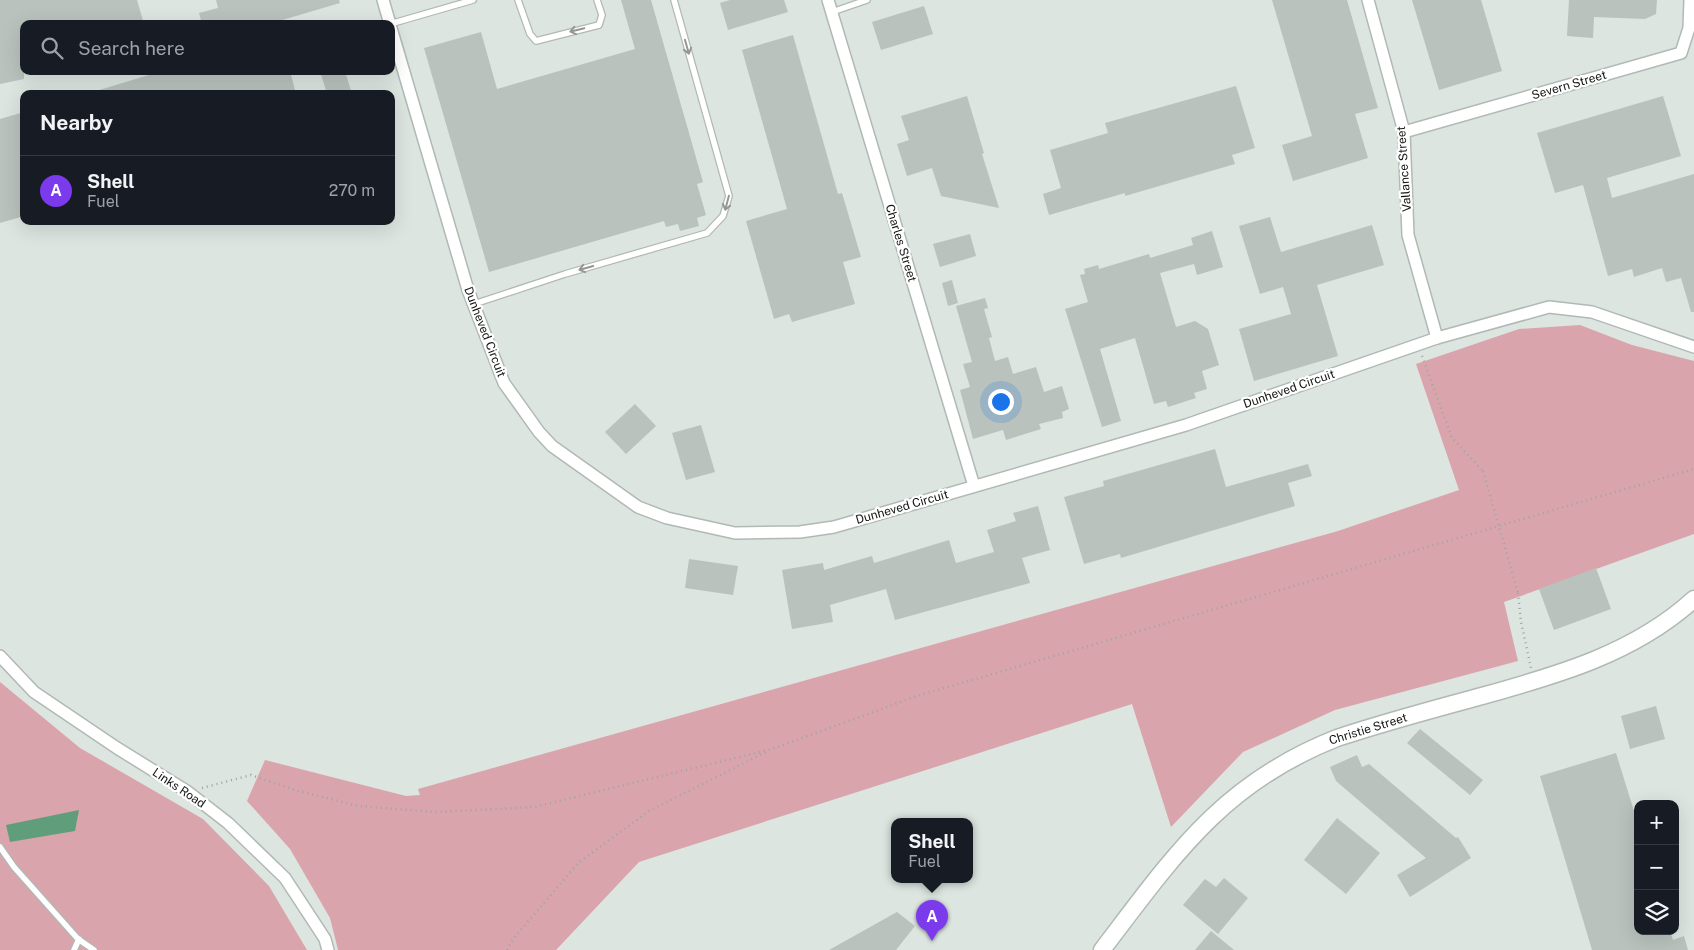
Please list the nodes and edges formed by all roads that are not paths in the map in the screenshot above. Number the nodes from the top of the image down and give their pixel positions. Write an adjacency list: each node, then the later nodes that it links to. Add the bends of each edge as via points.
1 (383, 0): 11 (street)
2 (473, 0): 12 (lane)
3 (518, 0): 4 (lane, one-way to 3, via 602,15 599,25 536,41 530,34)
4 (597, 0)
5 (674, 0): 15 (lane, one-way to 15, via 729,196 723,216 707,233)
6 (828, 0): 10 (street, Charles Street)
7 (867, 0): 10 (lane)
8 (1368, 0): 14 (street, Vallance Street)
9 (1690, 0): 14 (street, Severn Street, via 1689,28 1681,53)
10 (832, 12): 18 (street, Charles Street)
11 (389, 20)
12 (395, 23)
13 (395, 41): 15 (street, Dunheved Circuit)
14 (1404, 132): 16 (street, Vallance Street, via 1408,235)
15 (474, 304): 18 (street, Dunheved Circuit, via 504,383 539,432 552,446 638,507 668,518 735,533 800,532 834,528)
16 (1438, 338): 17 (street, Dunheved Circuit, via 1549,306 1592,312); 18 (street, Dunheved Circuit, via 1186,425)
17 (1694, 347)
18 (974, 486)
19 (1694, 599): 26 (main road, Christie Street, via 1667,620 1612,653 1565,673 1336,738 1267,772 1225,803 1190,836)
20 (0, 656): 25 (street, Links Road, via 34,692 188,792 228,823 285,878 325,939)
21 (0, 847): 22 (lane)
22 (79, 939): 23 (lane); 24 (lane)
23 (74, 950)
24 (94, 950)
25 (328, 950)
26 (1102, 950)

